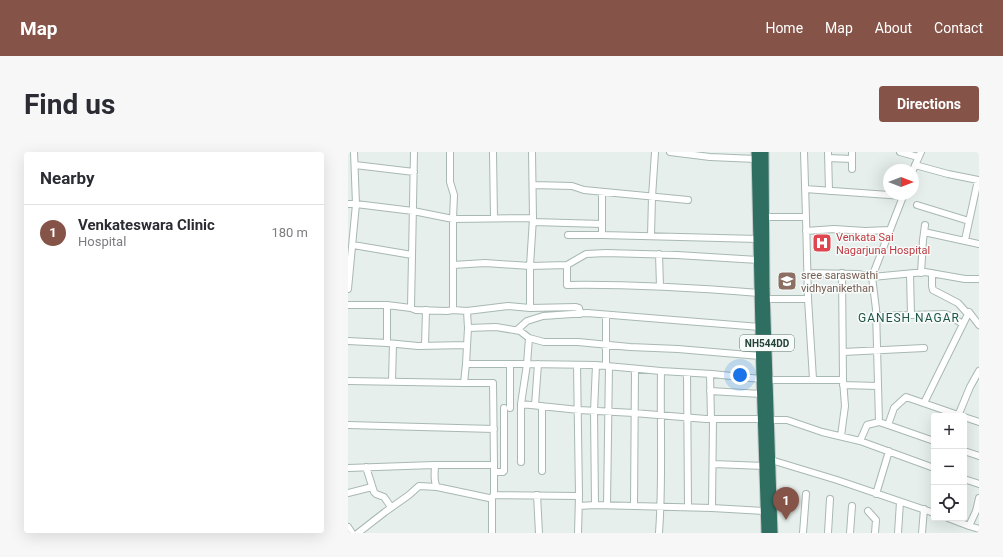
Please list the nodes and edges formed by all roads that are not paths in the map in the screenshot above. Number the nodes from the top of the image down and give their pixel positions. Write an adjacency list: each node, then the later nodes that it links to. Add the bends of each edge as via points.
1 (354, 152): 17 (street)
2 (414, 152): 20 (street)
3 (450, 152): 37 (street, via 450,182 454,195)
4 (493, 152): 36 (street)
5 (532, 152): 22 (street)
6 (655, 152): 27 (street)
7 (670, 152): 8 (street)
8 (676, 152): 12 (street)
9 (764, 152): 34 (highway, NH544DD)
10 (804, 152): 23 (street)
11 (900, 152): 16 (street)
12 (710, 154): 13 (street)
13 (756, 155): 46 (highway, NH544DD)
14 (828, 155): 15 (street); 24 (street)
15 (852, 155): 19 (street)
16 (919, 155)
17 (354, 165): 20 (street); 31 (street)
18 (919, 168): 21 (street)
19 (852, 169)
20 (414, 172): 33 (street)
21 (979, 178): 39 (street)
22 (533, 185): 25 (street, via 572,186 581,190); 38 (street)
23 (805, 189): 24 (street); 35 (street)
24 (829, 191): 26 (street)
25 (602, 192): 27 (street); 40 (street)
26 (883, 194)
27 (652, 197): 28 (street); 45 (street)
28 (688, 200)
29 (901, 200): 41 (street)
30 (348, 204): 31 (street)
31 (356, 204): 33 (street); 49 (street)
32 (917, 205): 39 (street)
33 (413, 211): 37 (street); 51 (street)
34 (764, 217): 35 (street); 65 (highway, NH544DD)
35 (806, 217): 42 (street)
36 (494, 218): 37 (street); 38 (street)
37 (453, 219): 53 (street)
38 (533, 220): 40 (street); 55 (street)
39 (969, 220): 47 (street)
40 (602, 224): 44 (street)
41 (890, 230): 42 (street); 61 (street)
42 (806, 231): 56 (street)
43 (568, 235): 44 (street)
44 (602, 235): 45 (street)
45 (651, 236): 46 (street)
46 (758, 239): 52 (highway, NH544DD)
47 (965, 240): 48 (street); 58 (street, via 924,228)
48 (979, 244)
49 (351, 247): 51 (street); 63 (street)
50 (660, 254): 52 (street); 54 (street, via 586,254); 64 (street)
51 (412, 255): 69 (street)
52 (758, 260): 65 (highway, NH544DD)
53 (454, 265): 55 (street, via 485,263); 72 (street)
54 (567, 265): 55 (street); 64 (street, via 567,285)
55 (530, 266): 70 (street)
56 (807, 273): 57 (street); 66 (street)
57 (842, 273): 61 (street); 92 (street)
58 (921, 273): 59 (street); 60 (street)
59 (932, 273): 62 (street); 75 (street, via 933,290 958,304)
60 (910, 274): 61 (street); 77 (street)
61 (872, 277): 78 (street)
62 (979, 278)
63 (348, 286)
64 (660, 286): 65 (street)
65 (761, 297): 66 (street); 81 (highway, NH544DD); 106 (highway, NH544DD)
66 (808, 299): 107 (street)
67 (348, 305): 68 (street)
68 (387, 305): 69 (street); 86 (street)
69 (411, 308): 71 (street)
70 (530, 308): 73 (street, via 508,306); 74 (street, via 576,306)
71 (426, 310): 72 (street); 89 (street)
72 (453, 310): 73 (street)
73 (467, 310): 82 (street)
74 (580, 314): 76 (street); 83 (street, via 543,316 528,321)
75 (968, 314): 79 (street); 80 (street, via 969,312)
76 (606, 315): 81 (street); 87 (street)
77 (911, 315): 78 (street); 79 (street, via 945,314)
78 (876, 316): 91 (street)
79 (963, 324): 115 (street)
80 (979, 325)
81 (760, 327): 93 (highway, NH544DD)
82 (468, 328): 83 (street, via 496,327); 88 (street)
83 (517, 330): 84 (street)
84 (529, 338): 87 (street, via 544,342); 96 (street)
85 (348, 341): 86 (street)
86 (390, 343): 89 (street); 109 (street)
87 (606, 344): 93 (street); 100 (street)
88 (467, 345): 89 (street); 94 (street)
89 (425, 346)
90 (924, 348): 91 (street)
91 (876, 350): 92 (street); 112 (street)
92 (843, 352): 110 (street)
93 (760, 356): 106 (highway, NH544DD)
94 (466, 364): 95 (street); 111 (street)
95 (510, 364): 96 (street); 120 (street)
96 (526, 364): 97 (street); 117 (street)
97 (538, 364): 98 (street); 116 (street)
98 (577, 365): 99 (street); 121 (street)
99 (596, 365): 100 (street); 122 (street)
100 (607, 366): 101 (street); 123 (street)
101 (635, 369): 102 (street); 124 (street)
102 (661, 371): 104 (street); 127 (street)
103 (979, 371): 126 (street)
104 (688, 372): 105 (street); 128 (street)
105 (710, 374): 106 (street); 113 (street)
106 (764, 379): 107 (street); 114 (highway, NH544DD); 131 (highway, NH544DD)
107 (813, 379): 110 (street)
108 (348, 381): 109 (street)
109 (392, 381): 111 (street)
110 (843, 382): 112 (street); 137 (street, via 845,406)
111 (464, 383): 119 (street, via 493,383)
112 (878, 386): 132 (street)
113 (710, 391): 114 (street); 130 (street)
114 (761, 394): 131 (highway, NH544DD)
115 (924, 403): 125 (street); 135 (street, via 906,397 894,408)
116 (535, 405): 117 (street); 118 (street)
117 (521, 406): 120 (street); 143 (street)
118 (542, 406): 121 (street); 151 (street)
119 (494, 407): 120 (street); 136 (street)
120 (507, 408): 150 (street, via 504,471)
121 (579, 410): 122 (street); 161 (street)
122 (594, 411): 123 (street); 165 (street)
123 (608, 411): 124 (street); 166 (street)
124 (634, 412): 127 (street); 168 (street)
125 (952, 413)
126 (961, 413)
127 (660, 415): 128 (street); 169 (street)
128 (687, 417): 130 (street); 171 (street)
129 (967, 418): 133 (street)
130 (712, 419): 131 (street); 145 (street)
131 (766, 420): 137 (street, via 787,420); 144 (highway, NH544DD)
132 (879, 422): 135 (street); 138 (street, via 867,425)
133 (979, 422)
134 (348, 425): 136 (street)
135 (888, 425): 139 (street)
136 (494, 429): 150 (street)
137 (841, 436): 138 (street)
138 (860, 440): 140 (street)
139 (931, 440)
140 (889, 452): 148 (street); 158 (street)
141 (967, 452): 142 (street)
142 (979, 456)
143 (521, 462)
144 (767, 463): 145 (street); 158 (street, via 830,478); 175 (highway, NH544DD); 189 (highway, NH544DD)
145 (712, 464): 173 (street)
146 (435, 465): 147 (street); 150 (street); 155 (street, via 434,481)
147 (366, 467): 149 (street); 154 (street)
148 (931, 467)
149 (348, 468)
150 (494, 469): 160 (street)
151 (542, 471)
152 (967, 479): 153 (street)
153 (979, 484)
154 (372, 487): 156 (street); 172 (street, via 376,494 385,498)
155 (437, 487): 160 (street, via 489,498); 172 (street, via 419,486)
156 (348, 493)
157 (806, 494): 190 (street)
158 (876, 494): 164 (street)
159 (537, 495): 160 (street); 161 (street); 185 (street)
160 (493, 496): 184 (street)
161 (579, 496): 167 (street)
162 (979, 498): 179 (street)
163 (830, 499): 191 (street)
164 (900, 502): 174 (street); 194 (street)
165 (595, 505): 166 (street); 167 (street)
166 (607, 505): 168 (street)
167 (579, 506): 186 (street)
168 (634, 506): 169 (street)
169 (661, 506): 171 (street); 187 (street)
170 (852, 506): 192 (street)
171 (688, 507): 173 (street)
172 (391, 508): 183 (street)
173 (712, 508): 175 (street)
174 (924, 509): 177 (street); 195 (street)
175 (765, 511): 188 (highway, NH544DD)
176 (868, 511): 193 (street, via 876,520)
177 (931, 512)
178 (956, 521): 179 (street)
179 (969, 526): 181 (street)
180 (348, 527): 182 (street)
181 (979, 529)
182 (352, 533)
183 (358, 533)
184 (492, 533)
185 (539, 533)
186 (578, 533)
187 (660, 533)
188 (766, 533)
189 (773, 533)
190 (803, 533)
191 (828, 533)
192 (850, 533)
193 (875, 533)
194 (898, 533)
195 (922, 533)

